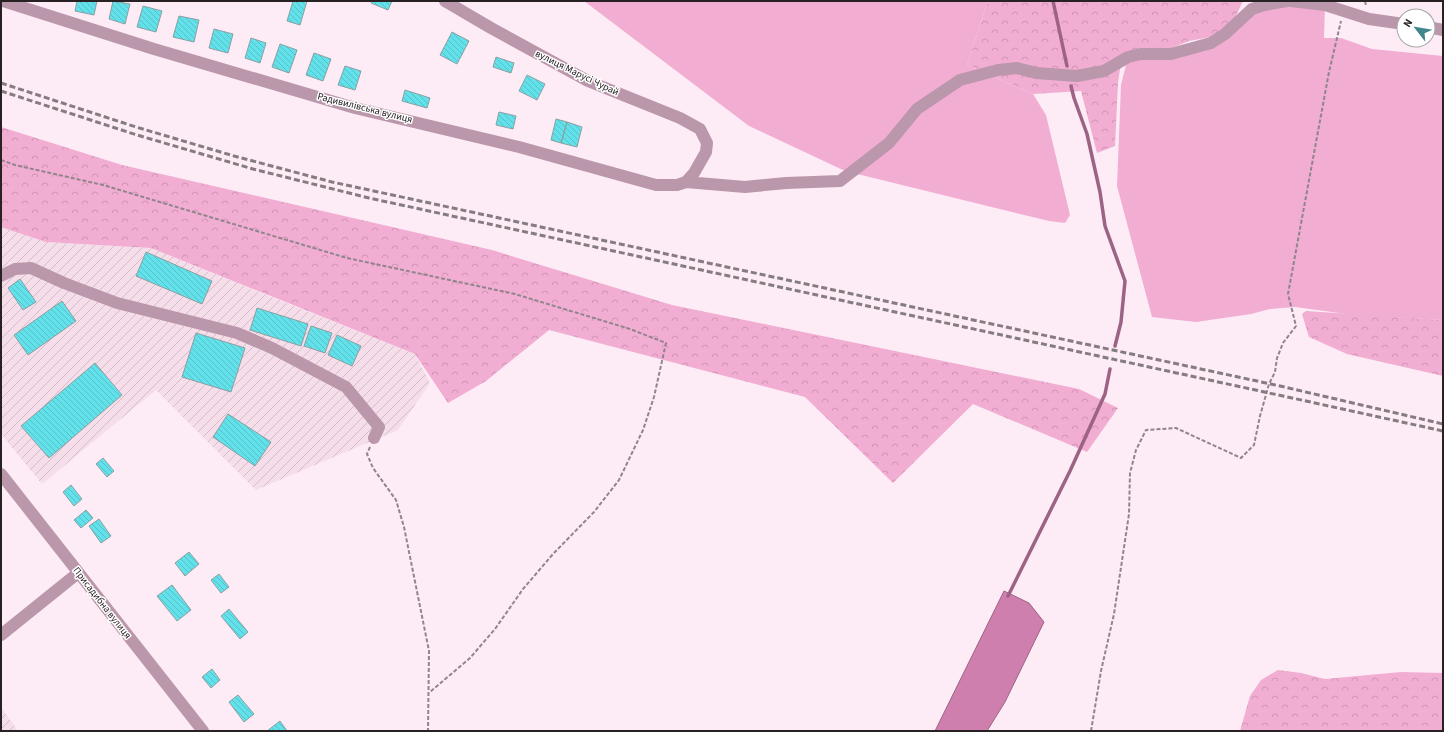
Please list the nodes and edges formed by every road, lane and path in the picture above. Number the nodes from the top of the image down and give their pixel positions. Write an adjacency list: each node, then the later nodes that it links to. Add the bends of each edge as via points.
1 (3, 1): 8 (street, Радивилівська вулиця, via 154,49 355,108 519,147 656,185 677,185)
2 (445, 1): 8 (street, вулиця Марусі Чурай, via 588,81 680,118 700,129 707,143 706,152)
3 (1287, 1): 8 (street, Радивилівська вулиця, via 1252,9 1226,34 1211,43 1171,54 1141,54 1128,57 1104,71 1077,76 1036,73 1017,68 960,80 917,109 889,144 840,181 745,187)
4 (1291, 1): 5 (street, via 1325,5)
5 (1343, 11): 6 (street, via 1369,19); 17 (path, via 1329,72 1288,294 1296,326 1283,343 1277,358 1254,445 1241,458 1176,428 1146,430 1136,450 1130,473 1129,514 1114,614)
6 (1396, 23)
7 (1, 160): 14 (path, via 103,185 347,258 515,294 630,329 666,343 654,397 643,430 619,480 594,512 528,583 495,629 470,658)
8 (686, 182)
9 (1, 276): 10 (street, via 15,269 31,268 117,302 237,333 272,348 346,387 379,427)
10 (374, 438): 14 (path, via 367,454 373,468 396,500 404,527 429,650)
11 (1, 474): 12 (street, Присадибна вулиця)
12 (78, 573): 13 (street); 15 (street, Присадибна вулиця)
13 (1, 635)
14 (430, 692): 16 (path)
15 (203, 731)
16 (428, 731)
17 (1091, 731)

